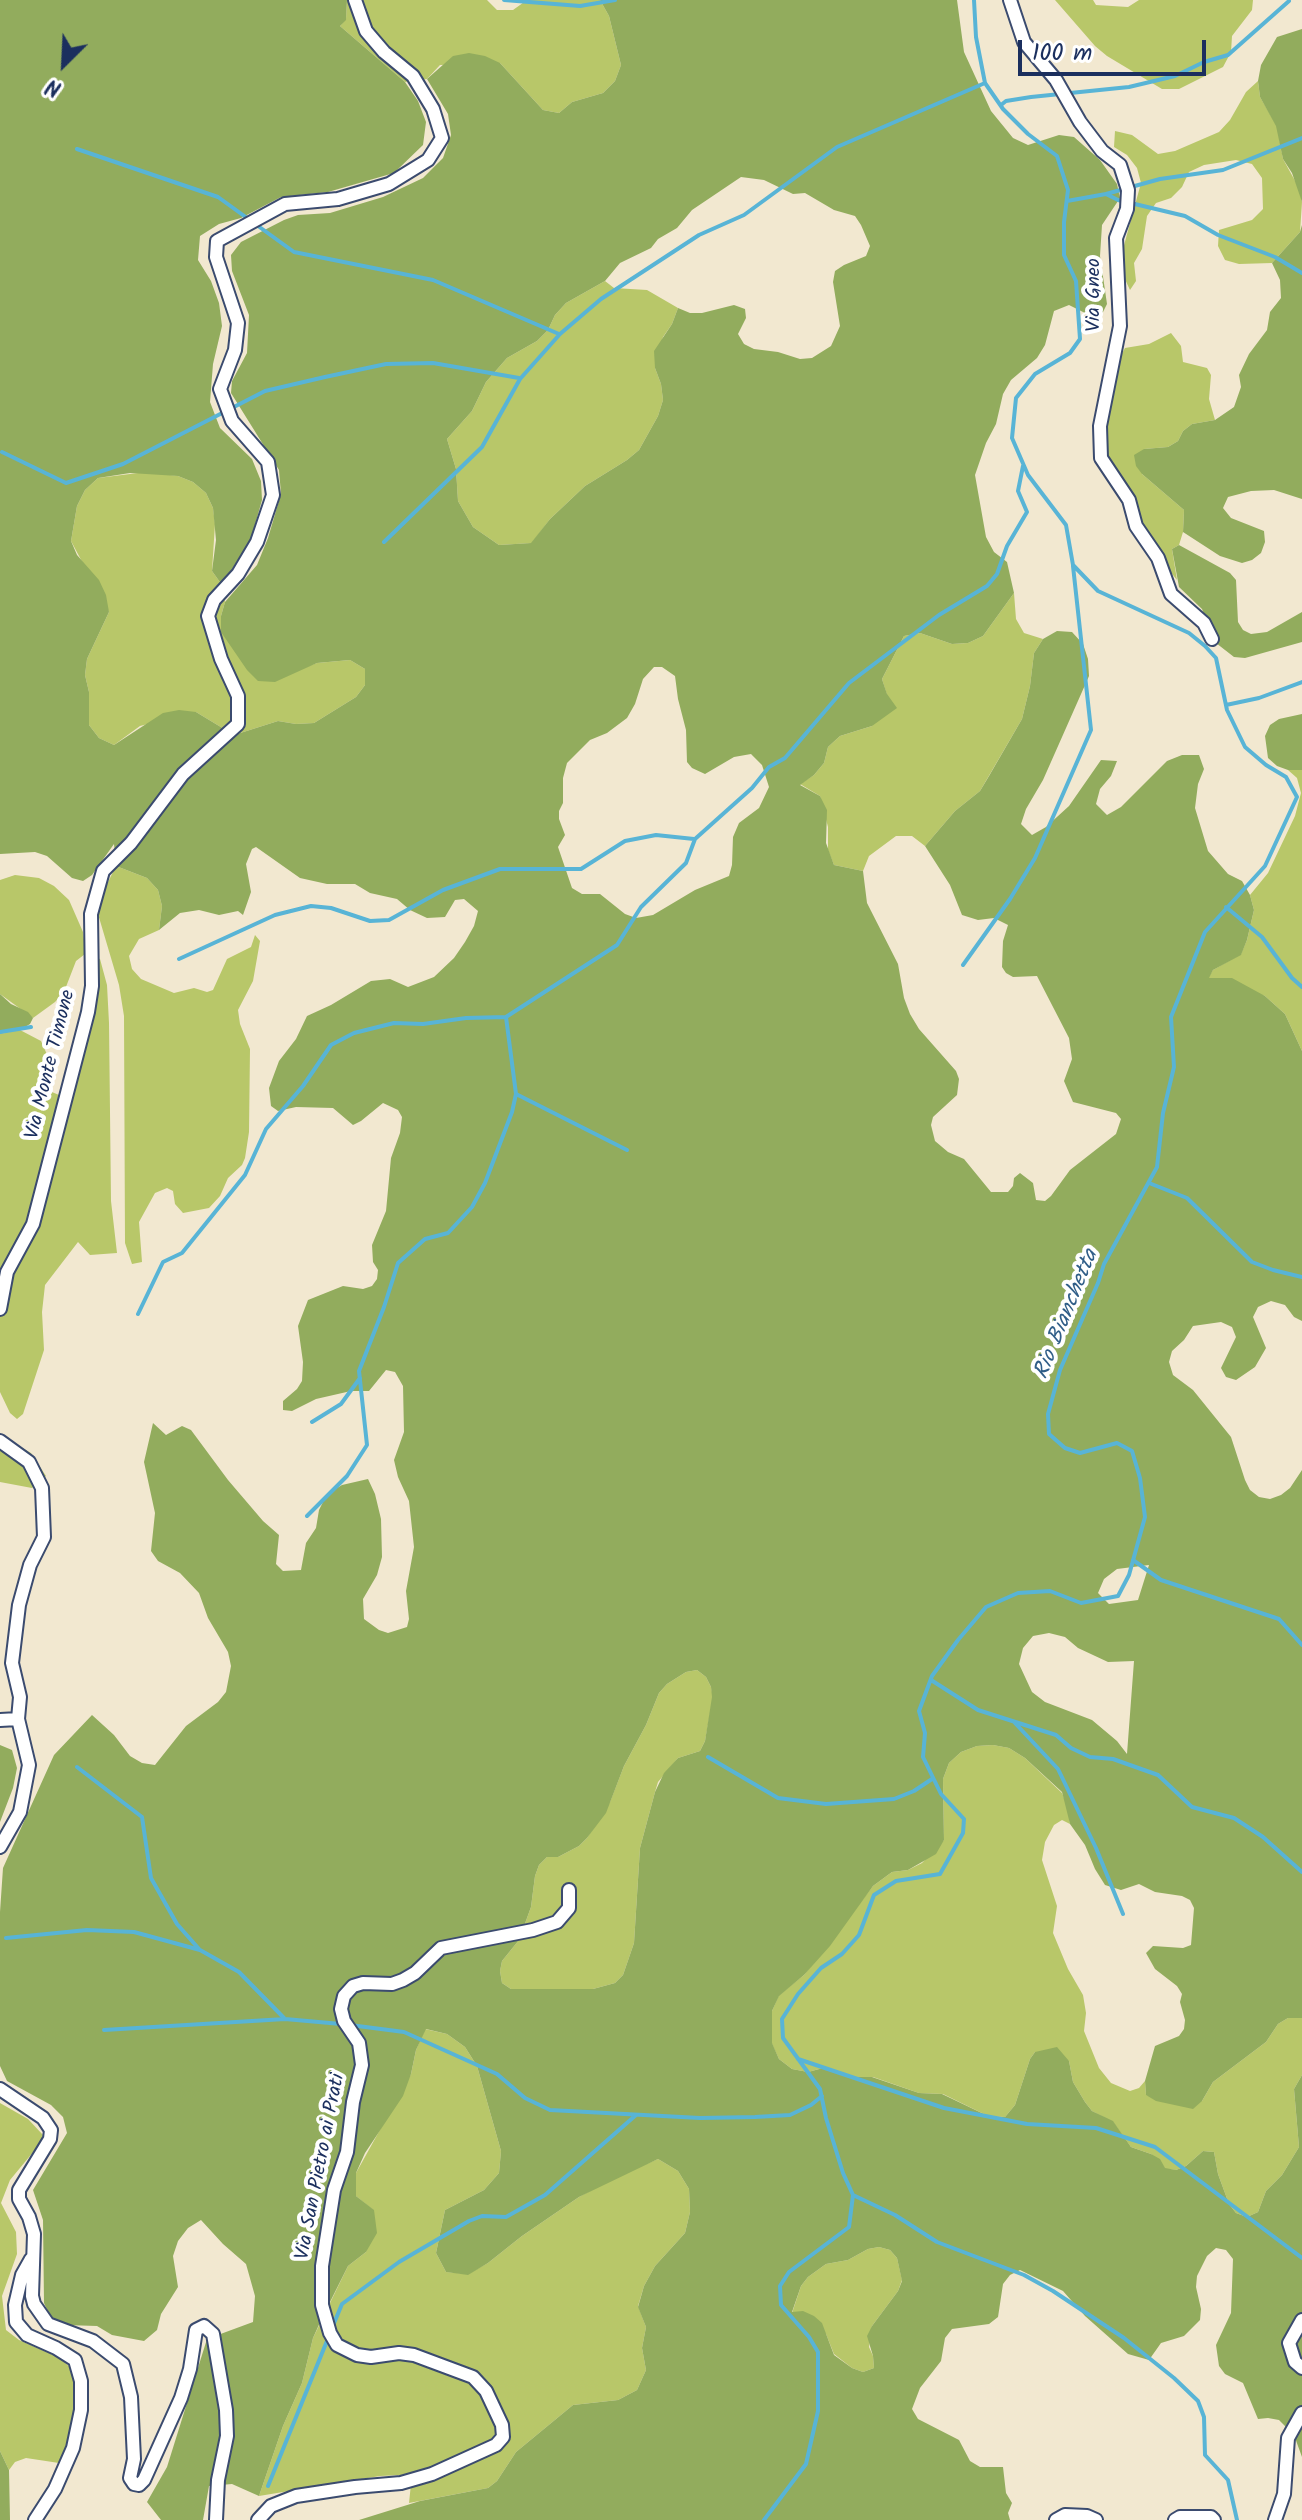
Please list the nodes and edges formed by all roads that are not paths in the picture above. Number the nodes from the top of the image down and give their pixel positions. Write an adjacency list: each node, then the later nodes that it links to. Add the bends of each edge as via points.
1 (355, 0): 4 (street, Via Monte Timone, via 366,31 413,76 433,109 442,138 428,160 389,184 338,199 285,204 217,241 216,257 238,323 235,350 220,389 232,421 268,462 273,495 257,542 208,616 238,696 238,724 183,774 103,871 91,914 88,1012 33,1224 7,1272)
2 (1010, 0): 3 (street, Via Gneo, via 1024,42 1102,151 1120,165 1128,190 1116,238 1120,326 1100,426 1101,458 1129,500 1136,526 1158,558 1171,594 1198,616)
3 (1212, 639)
4 (0, 1309)
5 (0, 1441): 6 (street, via 29,1462 42,1488 44,1537 30,1565 13,1648)
6 (18, 1719): 7 (street); 8 (street, via 29,1765 20,1812)
7 (0, 1720)
8 (0, 1847)
9 (569, 1890): 17 (street, Via San Pietro ai Prati, via 569,1908 557,1922 441,1948 403,1980 353,1986 341,2009 359,2043 362,2065 322,2266 322,2305 330,2333 337,2345 357,2355 414,2355 473,2377 492,2403 503,2437 432,2474 296,2496 271,2506)
10 (0, 2089): 11 (street, via 43,2118 51,2130 19,2190 33,2226)
11 (34, 2252): 15 (street, via 22,2275 16,2322 27,2335 75,2360 81,2381 73,2448); 16 (street, via 32,2296 40,2315 54,2327 104,2348 125,2368 134,2484 144,2480 181,2398 196,2330 204,2326 212,2331 227,2436)
12 (1302, 2320): 13 (street, via 1289,2343)
13 (1302, 2368)
14 (1302, 2413): 22 (street, via 1288,2438 1284,2494)
15 (35, 2520)
16 (216, 2520)
17 (258, 2520)
18 (1056, 2520): 19 (street, via 1065,2515)
19 (1096, 2520)
20 (1175, 2520): 21 (street)
21 (1214, 2520)
22 (1275, 2520)

